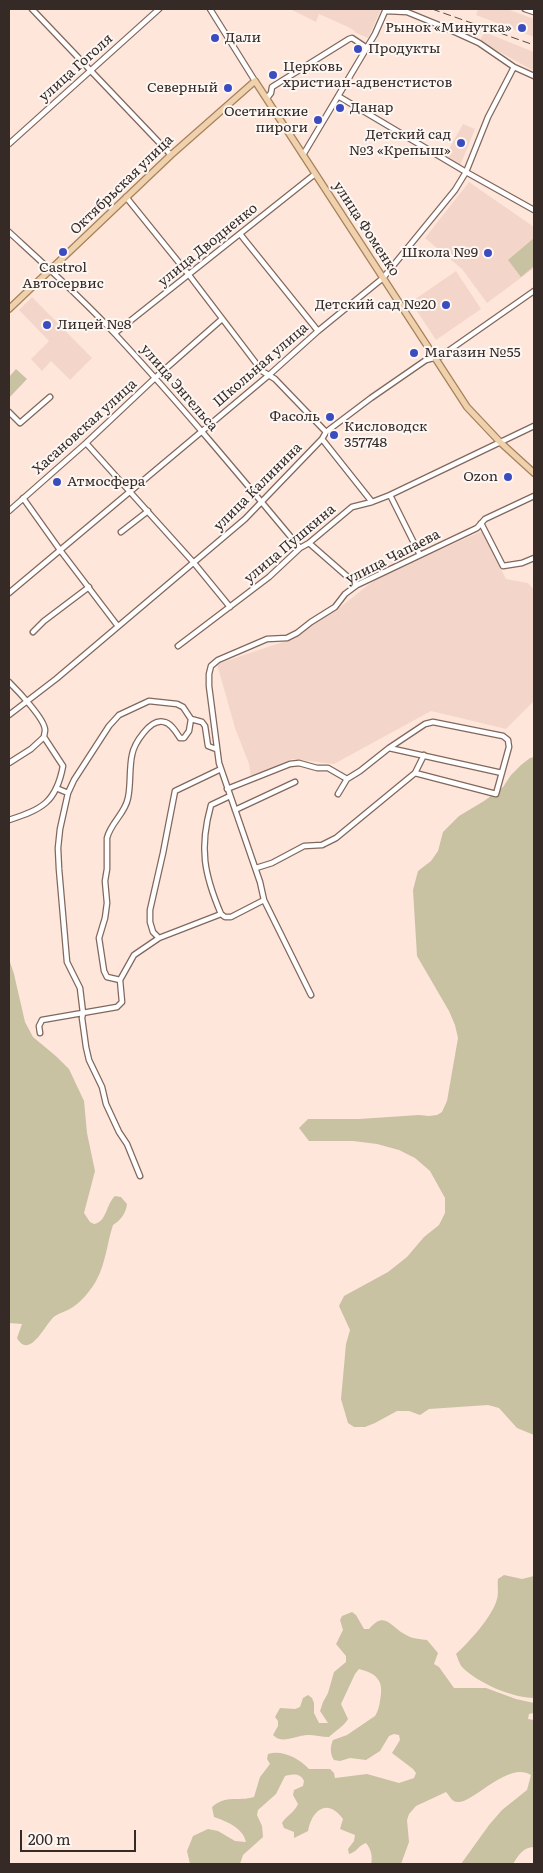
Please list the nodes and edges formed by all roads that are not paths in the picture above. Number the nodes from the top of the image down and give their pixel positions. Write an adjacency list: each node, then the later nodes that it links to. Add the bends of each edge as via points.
1 (32, 9): 9 (street)
2 (159, 9): 9 (street, улица Гоголя)
3 (210, 9): 11 (street, улица Фоменко)
4 (525, 9): 6 (street)
5 (386, 10): 7 (street); 8 (street, via 407,12 446,28 479,43)
6 (534, 12)
7 (368, 48): 12 (street); 13 (street, via 349,39 272,87)
8 (514, 66): 10 (street); 17 (street, Школьная улица, via 488,117)
9 (90, 70): 14 (street, улица Гоголя); 15 (street)
10 (534, 76)
11 (255, 81): 13 (main road, улица Фоменко); 15 (main road, Октябрьская улица)
12 (338, 96): 16 (street); 17 (street)
13 (267, 98): 16 (main road, улица Фоменко)
14 (9, 144)
15 (171, 155): 19 (main road, Октябрьская улица)
16 (303, 155): 18 (main road, улица Фоменко)
17 (466, 172): 20 (street); 25 (street, Школьная улица)
18 (315, 174): 22 (street, улица Дводненко); 25 (main road, улица Фоменко)
19 (126, 197): 23 (main road, Октябрьская улица); 24 (street)
20 (534, 210)
21 (9, 232): 23 (street, улица Энгельса)
22 (240, 234): 24 (street, улица Дводненко); 29 (street)
23 (51, 271): 27 (main road, Октябрьская улица); 30 (street, улица Энгельса)
24 (189, 275): 28 (street); 30 (street, улица Дводненко)
25 (383, 278): 29 (street, Школьная улица); 31 (main road, улица Фоменко)
26 (534, 291): 31 (street, улица Калинина)
27 (9, 309)
28 (222, 320): 32 (street, via 262,371); 33 (street, Хасановская улица)
29 (318, 331): 32 (street, Школьная улица)
30 (115, 333): 33 (street, улица Энгельса)
31 (434, 358): 38 (street, улица Калинина, via 426,360); 40 (main road, улица Фоменко, via 467,407)
32 (269, 375): 37 (street, Школьная улица); 38 (street)
33 (154, 378): 37 (street, улица Энгельса); 41 (street, Хасановская улица)
34 (50, 397): 35 (street, via 20,423)
35 (9, 412)
36 (534, 426): 40 (street, улица Пушкина)
37 (202, 432): 43 (street, Школьная улица); 48 (street, улица Энгельса)
38 (326, 432): 39 (street, улица Калинина)
39 (322, 439): 47 (street); 48 (street, улица Калинина)
40 (500, 442): 42 (main road, улица Фоменко); 44 (street, улица Пушкина)
41 (86, 443): 43 (street); 46 (street, Хасановская улица)
42 (534, 473)
43 (130, 491): 49 (street); 55 (street, Школьная улица)
44 (390, 494): 47 (street, улица Пушкина); 56 (street)
45 (534, 496): 51 (street, улица Чапаева, via 485,519)
46 (23, 498): 50 (street, Хасановская улица); 55 (street)
47 (372, 502): 53 (street, улица Пушкина, via 352,507)
48 (262, 503): 54 (street, улица Энгельса); 58 (street, улица Калинина)
49 (148, 510): 52 (street); 58 (street)
50 (9, 511)
51 (481, 524): 56 (street, улица Чапаева); 57 (street, via 503,566)
52 (121, 532)
53 (309, 543): 54 (street, улица Пушкина); 59 (street)
54 (300, 548): 62 (street, улица Пушкина)
55 (60, 550): 60 (street); 61 (street, Школьная улица)
56 (420, 555): 59 (street, улица Чапаева)
57 (534, 558)
58 (194, 563): 62 (street); 63 (street, улица Калинина)
59 (357, 585): 71 (street, улица Чапаева, via 335,607 287,638 267,639 211,666 208,674)
60 (89, 587): 63 (street); 64 (street)
61 (9, 593)
62 (230, 607): 65 (street, улица Пушкина)
63 (118, 625): 67 (street, улица Калинина)
64 (33, 632)
65 (178, 646)
66 (9, 682): 67 (street)
67 (27, 701): 68 (street, улица Калинина); 70 (street, via 43,723)
68 (9, 715)
69 (191, 719): 71 (street, via 202,722 208,746); 82 (street, via 177,704 149,701 119,715 84,763); 91 (street, via 184,738 180,738 170,725 159,721 140,738 132,752 124,810 109,828 105,918 99,938 104,971 107,977)
70 (44, 738): 74 (street); 80 (street, via 63,766)
71 (216, 748): 75 (street, улица Чапаева)
72 (390, 748): 73 (street); 77 (street, via 433,722 503,736 509,747); 78 (street)
73 (424, 755): 76 (street); 77 (street)
74 (9, 763)
75 (221, 768): 81 (street, улица Чапаева); 90 (street, via 175,791 150,910 153,932)
76 (415, 773): 77 (street, via 496,794); 87 (street, via 330,841 304,846)
77 (502, 773)
78 (347, 779): 81 (street, via 328,768 299,763); 83 (street)
79 (295, 782): 85 (street)
80 (56, 788): 82 (street); 86 (street, via 54,796 38,809)
81 (227, 789): 84 (street, улица Чапаева)
82 (68, 793): 93 (street, via 60,829 59,869 67,962 80,988)
83 (338, 794)
84 (230, 796): 85 (street, улица Чапаева); 89 (street, via 211,806 203,845 205,867)
85 (235, 810): 87 (street, улица Чапаева)
86 (9, 820)
87 (256, 868): 88 (street, улица Чапаева)
88 (264, 900): 89 (street, via 230,917); 92 (street, улица Чапаева)
89 (221, 914): 90 (street)
90 (159, 938): 91 (street, via 134,955)
91 (120, 980): 93 (street, via 120,1005)
92 (311, 995)
93 (83, 1013): 94 (street, via 42,1020); 95 (street, via 89,1060)
94 (40, 1033)
95 (140, 1176)

